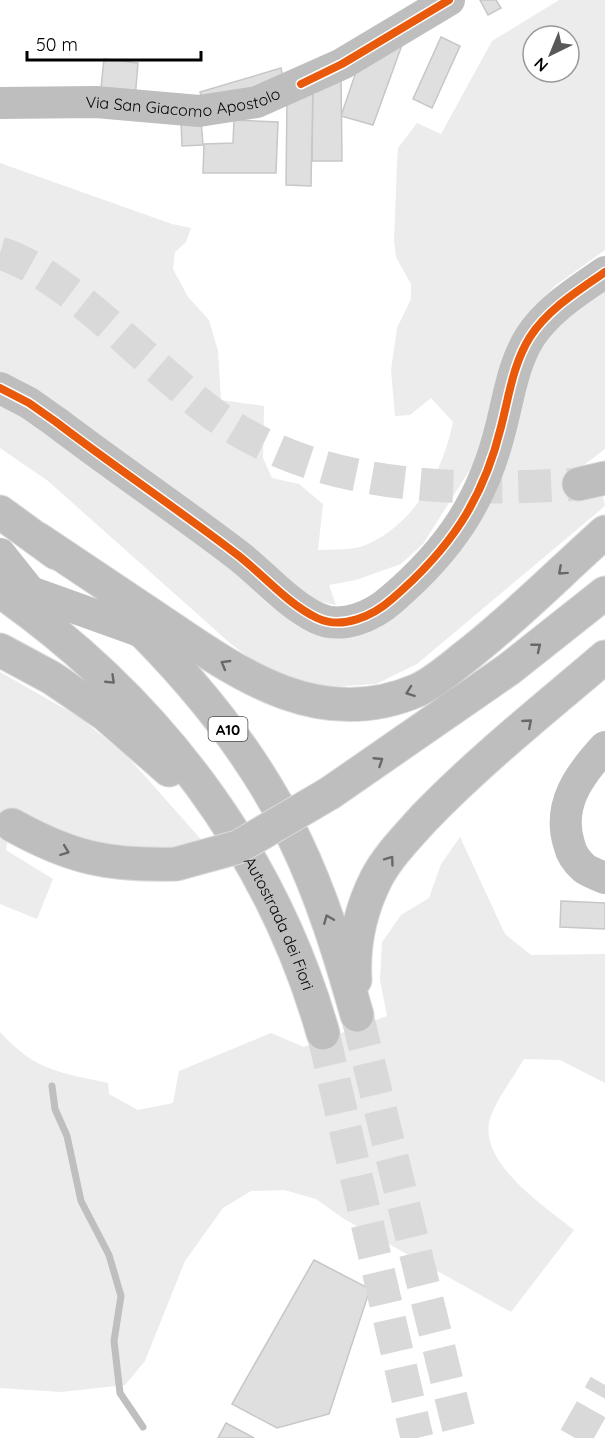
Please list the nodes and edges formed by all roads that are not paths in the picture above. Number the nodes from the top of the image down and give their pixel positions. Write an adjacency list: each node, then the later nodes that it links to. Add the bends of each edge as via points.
1 (449, 0): 2 (street, Via San Giacomo Apostolo, via 342,64 257,102 199,111 96,102)
2 (0, 103)
3 (605, 272): 4 (street, via 544,318 530,338 517,363 491,463 461,526 404,589 371,614 355,620 318,619 56,422)
4 (0, 388)
5 (0, 513): 7 (highway, A10)
6 (605, 532): 7 (highway, one-way to 7, via 487,640 446,672 418,689 361,704 322,703 263,686 216,659)
7 (38, 539): 12 (highway, A10)
8 (0, 554): 10 (street)
9 (0, 581): 10 (street)
10 (15, 591): 12 (street); 16 (highway, one-way to 16, via 125,694 165,739)
11 (605, 593): 17 (highway, one-way to 11, bridge, via 76,856 121,864 176,864 238,847 407,742 509,669)
12 (145, 633): 14 (highway, A10, via 232,735 267,789 295,840 332,931 357,1015 354,956 362,912 377,877 403,840 444,799)
13 (0, 650): 16 (highway, via 52,678 106,715)
14 (605, 657)
15 (605, 747): 18 (street, via 573,789 565,831 572,854 584,868)
16 (224, 818): 19 (highway, Autostrada dei Fiori, via 256,867 285,925)
17 (12, 825)
18 (605, 878)
19 (323, 1033)

